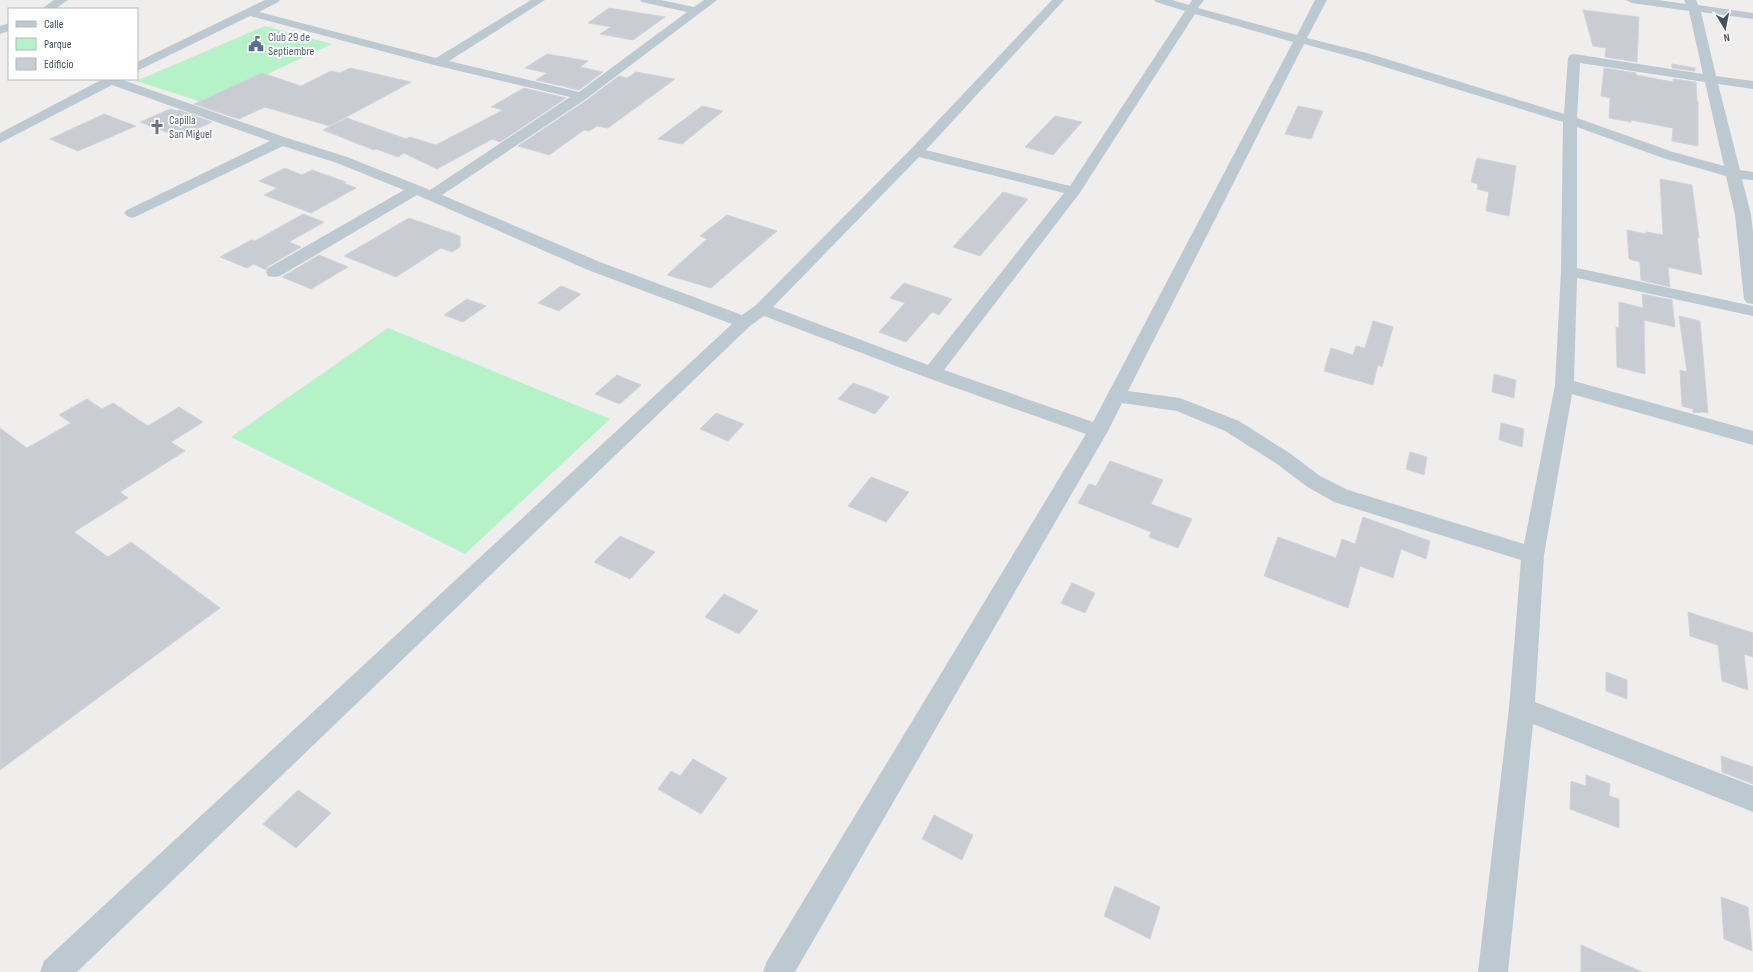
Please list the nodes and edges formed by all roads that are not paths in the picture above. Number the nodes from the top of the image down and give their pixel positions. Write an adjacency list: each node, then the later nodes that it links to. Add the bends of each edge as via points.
1 (62, 0): 12 (street)
2 (274, 0): 14 (street)
3 (539, 0): 17 (street)
4 (646, 0): 13 (street)
5 (711, 0): 13 (street)
6 (1058, 0): 26 (street)
7 (1160, 0): 10 (street)
8 (1321, 0): 16 (street)
9 (1632, 0): 11 (street)
10 (1195, 4): 16 (street, via 1239,24); 30 (street)
11 (1692, 4): 15 (street); 19 (street)
12 (48, 8)
13 (696, 11): 22 (street)
14 (248, 12): 17 (street); 18 (street)
15 (1753, 16)
16 (1301, 40): 23 (street, via 1363,56); 42 (street)
17 (438, 62): 22 (street)
18 (138, 67)
19 (1710, 78): 21 (street); 23 (street, via 1574,58); 27 (street)
20 (112, 80): 24 (street); 25 (street)
21 (1753, 85)
22 (581, 96): 31 (street)
23 (1570, 120): 27 (street, via 1668,155); 34 (street)
24 (0, 139)
25 (282, 141): 29 (street, via 342,160); 32 (street)
26 (916, 152): 30 (street); 37 (street)
27 (1732, 173): 28 (street); 33 (street)
28 (1753, 176)
29 (415, 190): 31 (street); 35 (street)
30 (1074, 191): 40 (street)
31 (431, 196): 39 (street, via 594,266)
32 (132, 213)
33 (1748, 216): 36 (street)
34 (1569, 271): 38 (street); 41 (street)
35 (274, 272)
36 (1753, 299)
37 (762, 309): 39 (street); 40 (street)
38 (1753, 311)
39 (744, 322): 48 (street)
40 (932, 373): 43 (street)
41 (1564, 385): 44 (street); 45 (street)
42 (1116, 396): 43 (street); 45 (street, via 1180,405 1232,426 1313,481 1342,496)
43 (1098, 431): 49 (street)
44 (1753, 438)
45 (1533, 555): 46 (street)
46 (1522, 708): 47 (street); 50 (street)
47 (1753, 799)
48 (55, 972)
49 (778, 972)
50 (1493, 972)

